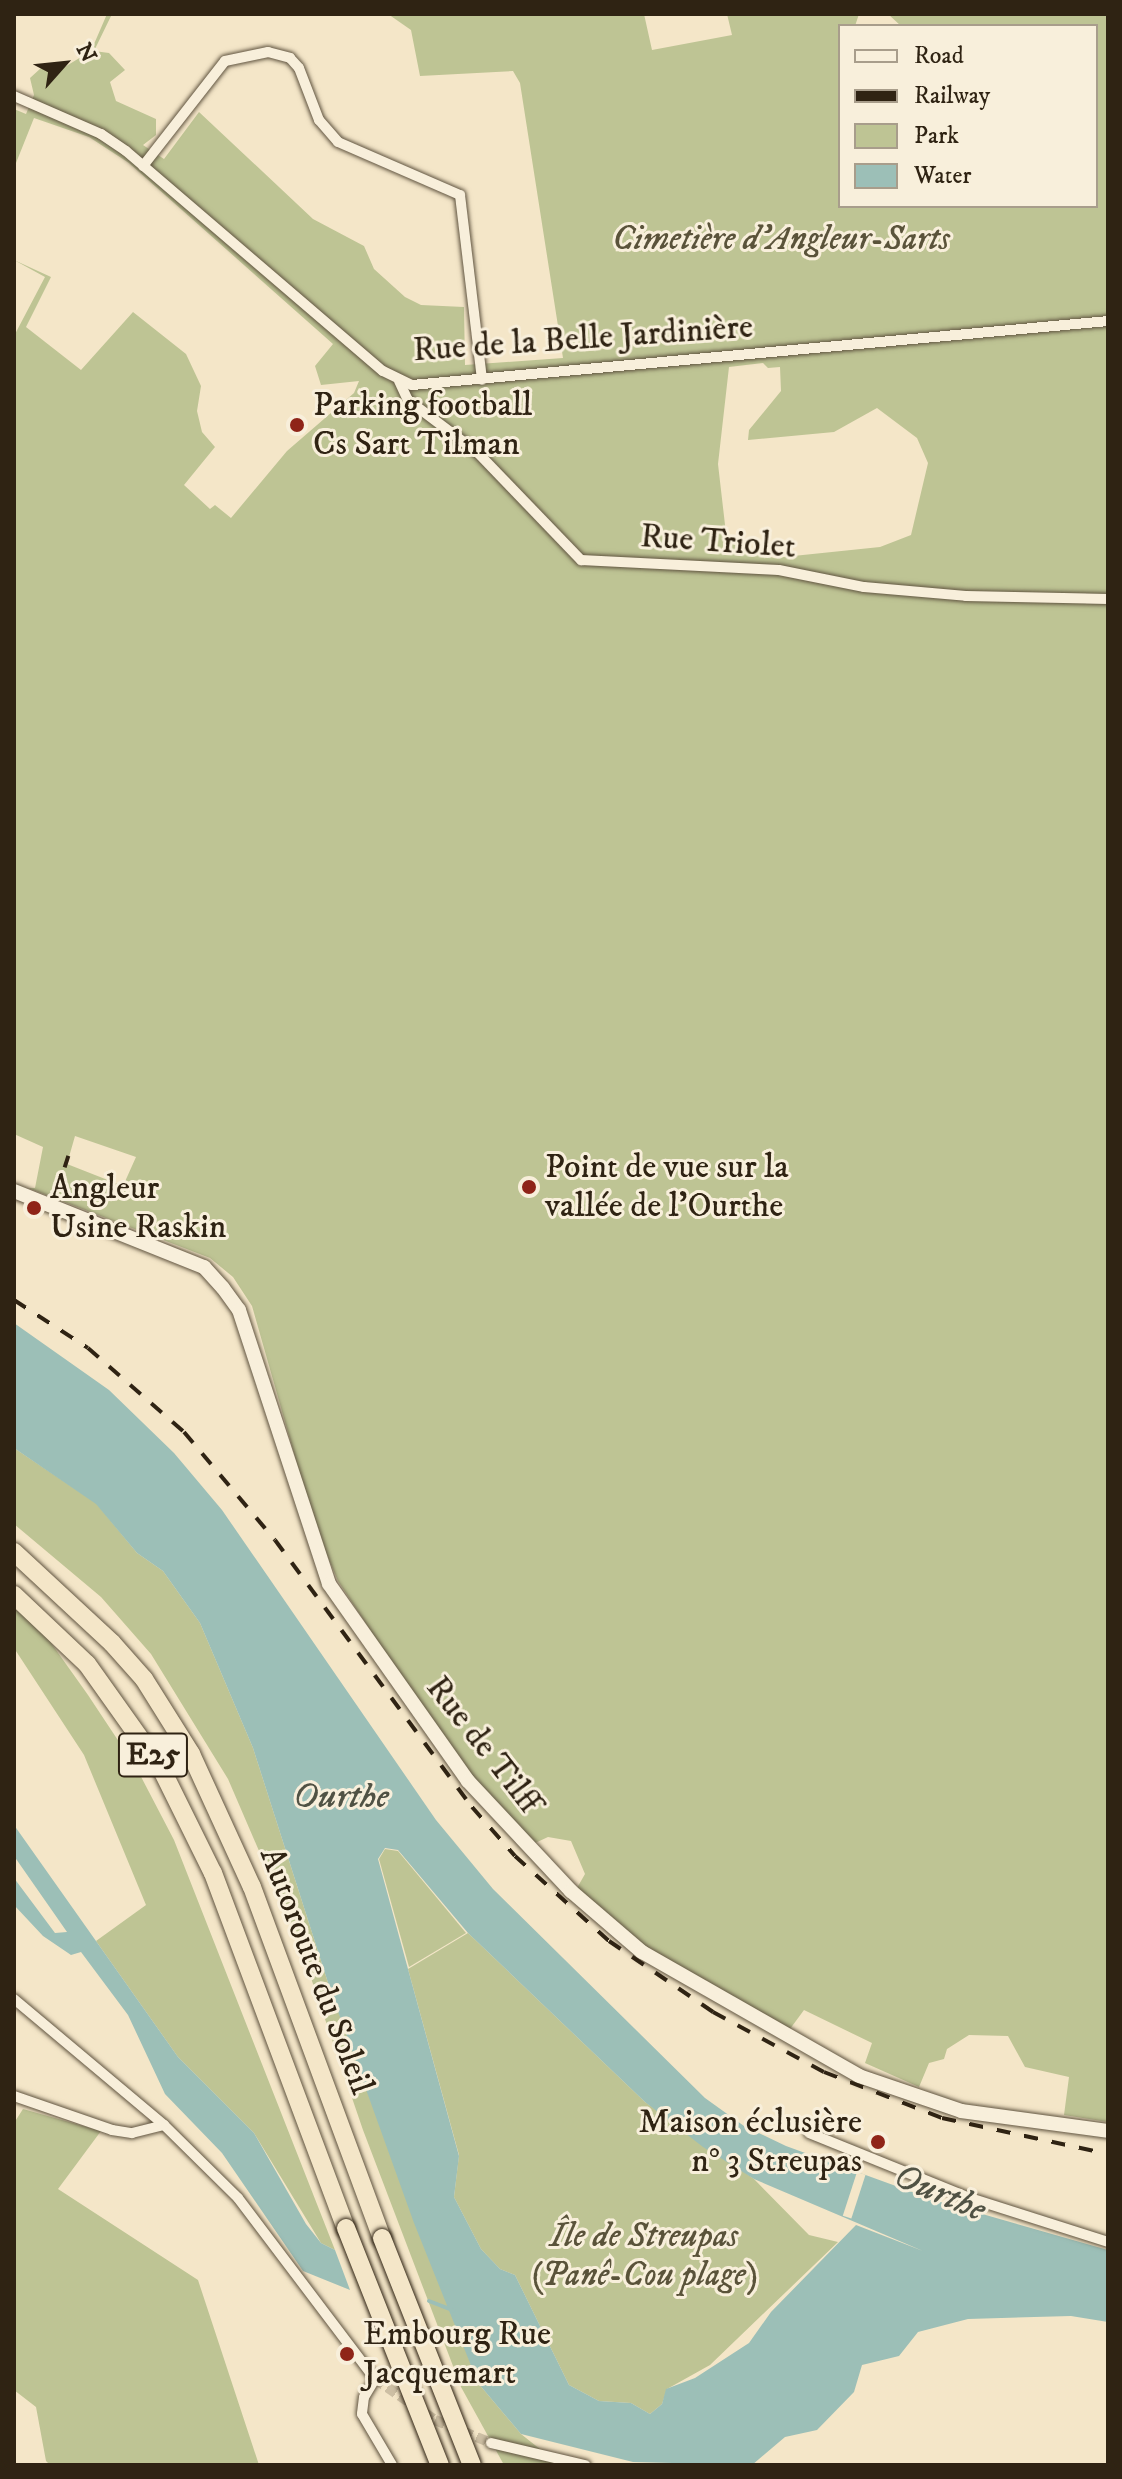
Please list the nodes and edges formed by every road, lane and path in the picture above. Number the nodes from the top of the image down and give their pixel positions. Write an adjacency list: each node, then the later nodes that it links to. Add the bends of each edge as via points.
1 (14, 96): 2 (street, Rue de la Belle Jardinière, via 101,134)
2 (143, 166): 4 (street, via 225,61 268,52 290,58 319,120 338,142 460,195); 5 (street, Rue de la Belle Jardinière)
3 (1108, 321): 4 (street, Rue de la Belle Jardinière)
4 (482, 380): 5 (street, Rue de la Belle Jardinière, via 424,386)
5 (399, 381): 6 (street, Rue Triolet, via 408,400 478,453 581,560 779,570 864,587 966,596)
6 (1108, 599)
7 (14, 1191): 13 (main road, Rue de Tilff, via 204,1267 223,1288 239,1310 329,1584 468,1781 571,1891 642,1952 859,2076 975,2114)
8 (14, 1552): 19 (highway, Autoroute du Soleil / E25, bridge, via 144,1679 191,1754 252,1887)
9 (14, 1595): 18 (highway, Autoroute du Soleil / E25, bridge, via 87,1664 161,1768 213,1873)
10 (14, 1999): 12 (street)
11 (14, 2096): 12 (street, via 112,2130 132,2133)
12 (164, 2125): 17 (street, via 238,2198 375,2379 364,2397 362,2414)
13 (1108, 2131)
14 (809, 2133): 15 (street, via 970,2198)
15 (1108, 2242)
16 (491, 2443): 20 (street)
17 (392, 2465)
18 (440, 2465)
19 (472, 2465)
20 (585, 2465)

